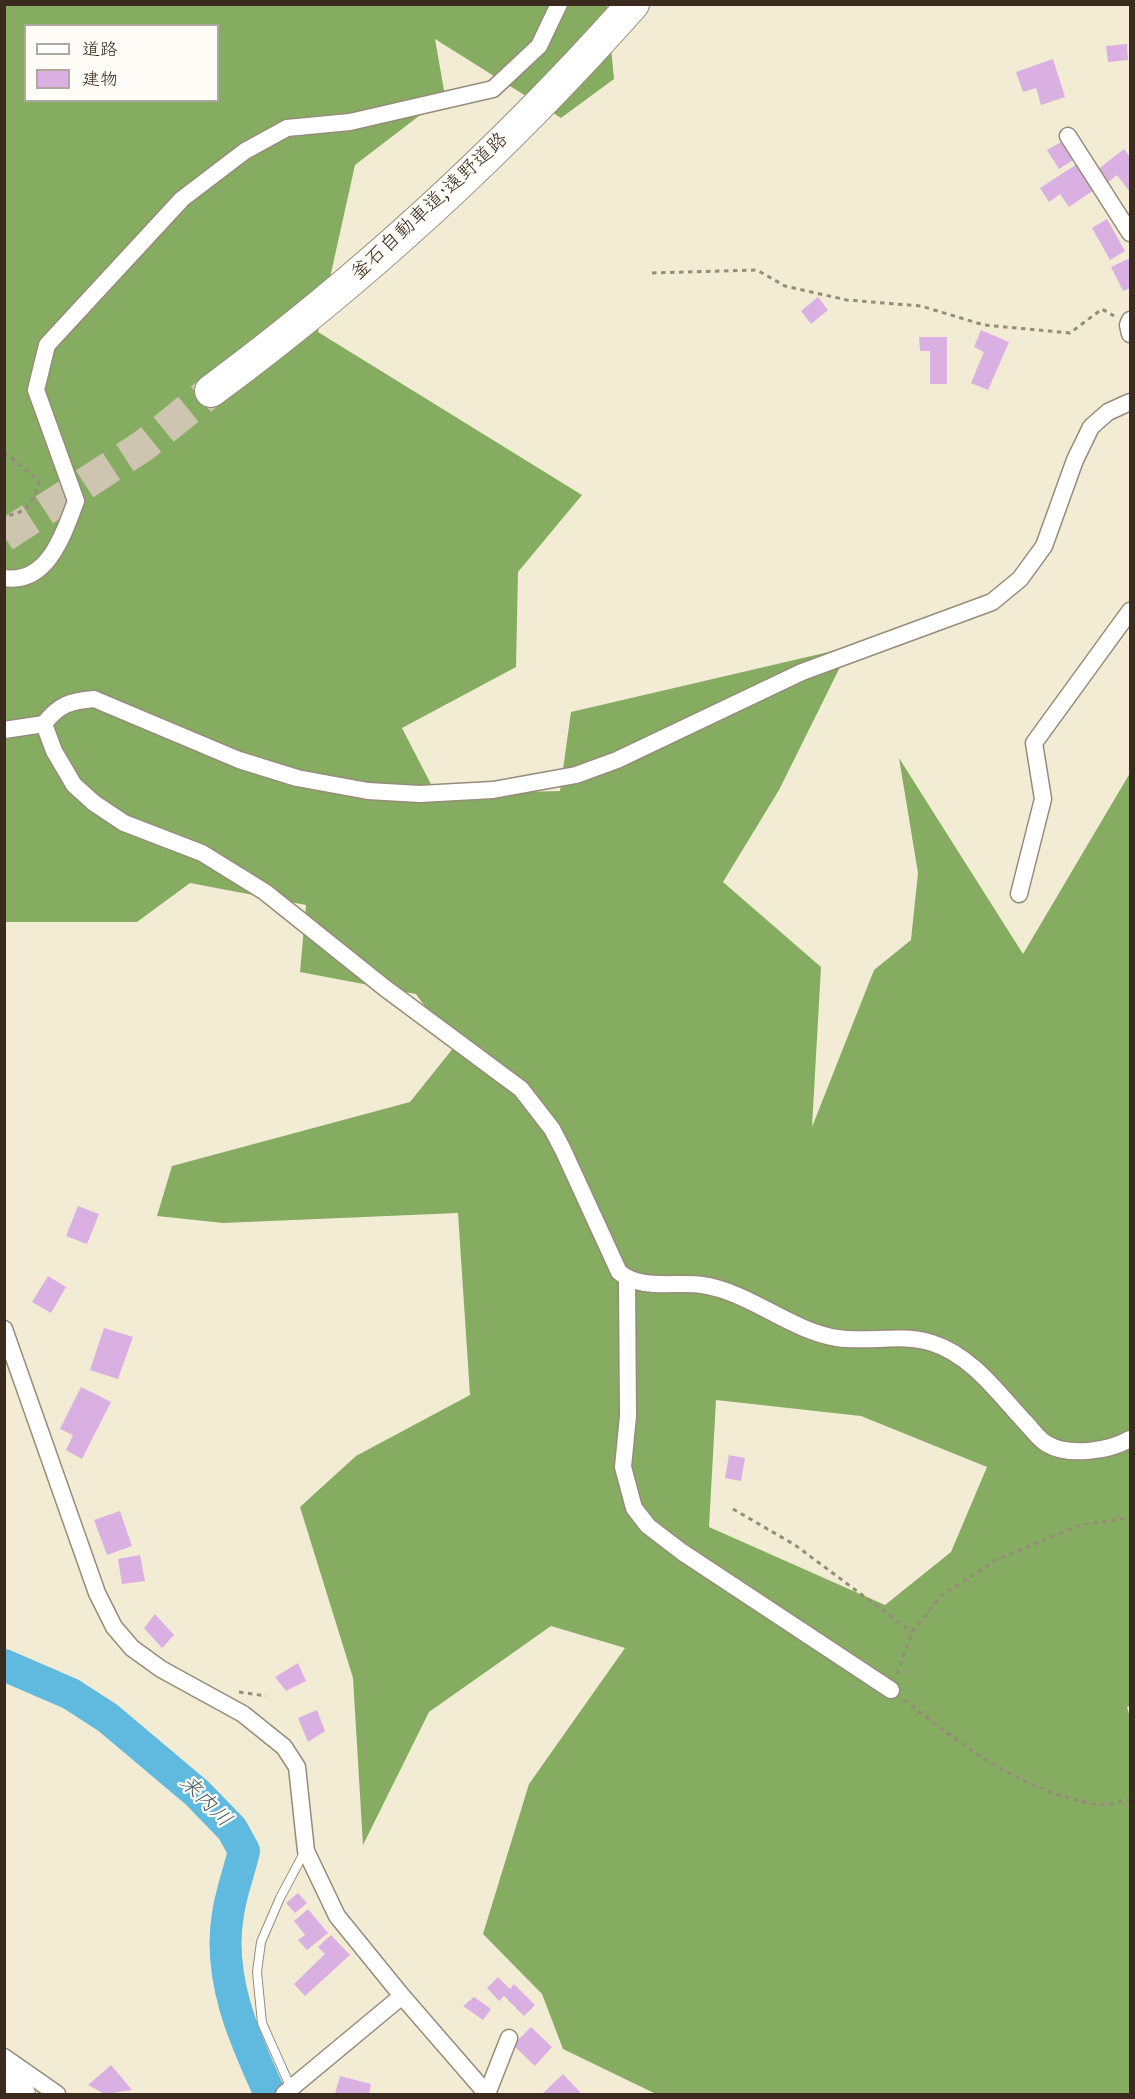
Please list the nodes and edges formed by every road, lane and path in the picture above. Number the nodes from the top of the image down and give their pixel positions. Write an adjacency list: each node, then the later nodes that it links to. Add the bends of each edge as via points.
1 (559, 4): 11 (street, via 539,46 493,89 350,122 287,128 245,151 182,199 47,345 36,390 76,501 61,540 44,564 30,575 15,580)
2 (609, 4): 3 (highway, 釜石自動車道;遠野道路, via 507,114 429,189 206,384 290,333 451,193 572,74)
3 (633, 4)
4 (1068, 136): 5 (street)
5 (1131, 233)
6 (652, 273): 7 (path, via 757,270 784,286 837,298 921,306 984,325 1038,332 1070,333 1102,309)
7 (1130, 326)
8 (1131, 402): 13 (street, via 1108,412 1091,427 1044,546 1020,579 992,602 802,672 617,760 576,775 493,790 420,794 368,791 297,778 239,760 94,699 69,701)
9 (4, 452): 10 (path, via 39,481 30,506)
10 (4, 516)
11 (4, 578)
12 (1131, 611): 15 (street, via 1034,743 1043,799)
13 (44, 724): 14 (street); 16 (street, via 74,785 94,803 124,823 202,853 265,892 384,988 521,1089 552,1129 619,1272)
14 (4, 730)
15 (1019, 894)
16 (627, 1279): 18 (street, via 704,1285 744,1299 788,1323 838,1338 897,1337 931,1342 970,1365 1047,1444 1072,1451 1093,1450); 22 (street, via 628,1416 623,1467 634,1508 648,1526 682,1552)
17 (4, 1329): 24 (street, via 97,1593 114,1627 132,1648 161,1669 243,1714 284,1747 297,1767)
18 (1131, 1439)
19 (733, 1509): 21 (path, via 795,1545)
20 (1131, 1518): 21 (path, via 1080,1525 996,1560 942,1595)
21 (912, 1632): 22 (path)
22 (891, 1690): 23 (path, via 975,1755 1025,1783 1095,1804)
23 (1131, 1800)
24 (306, 1851): 25 (street, via 337,1916); 29 (lane, via 261,1942 257,1972 262,2023)
25 (402, 1996): 29 (street); 32 (street)
26 (509, 2038): 32 (street)
27 (4, 2057): 31 (street)
28 (4, 2080): 30 (main road)
29 (290, 2092)
30 (23, 2094)
31 (57, 2094)
32 (487, 2094)

